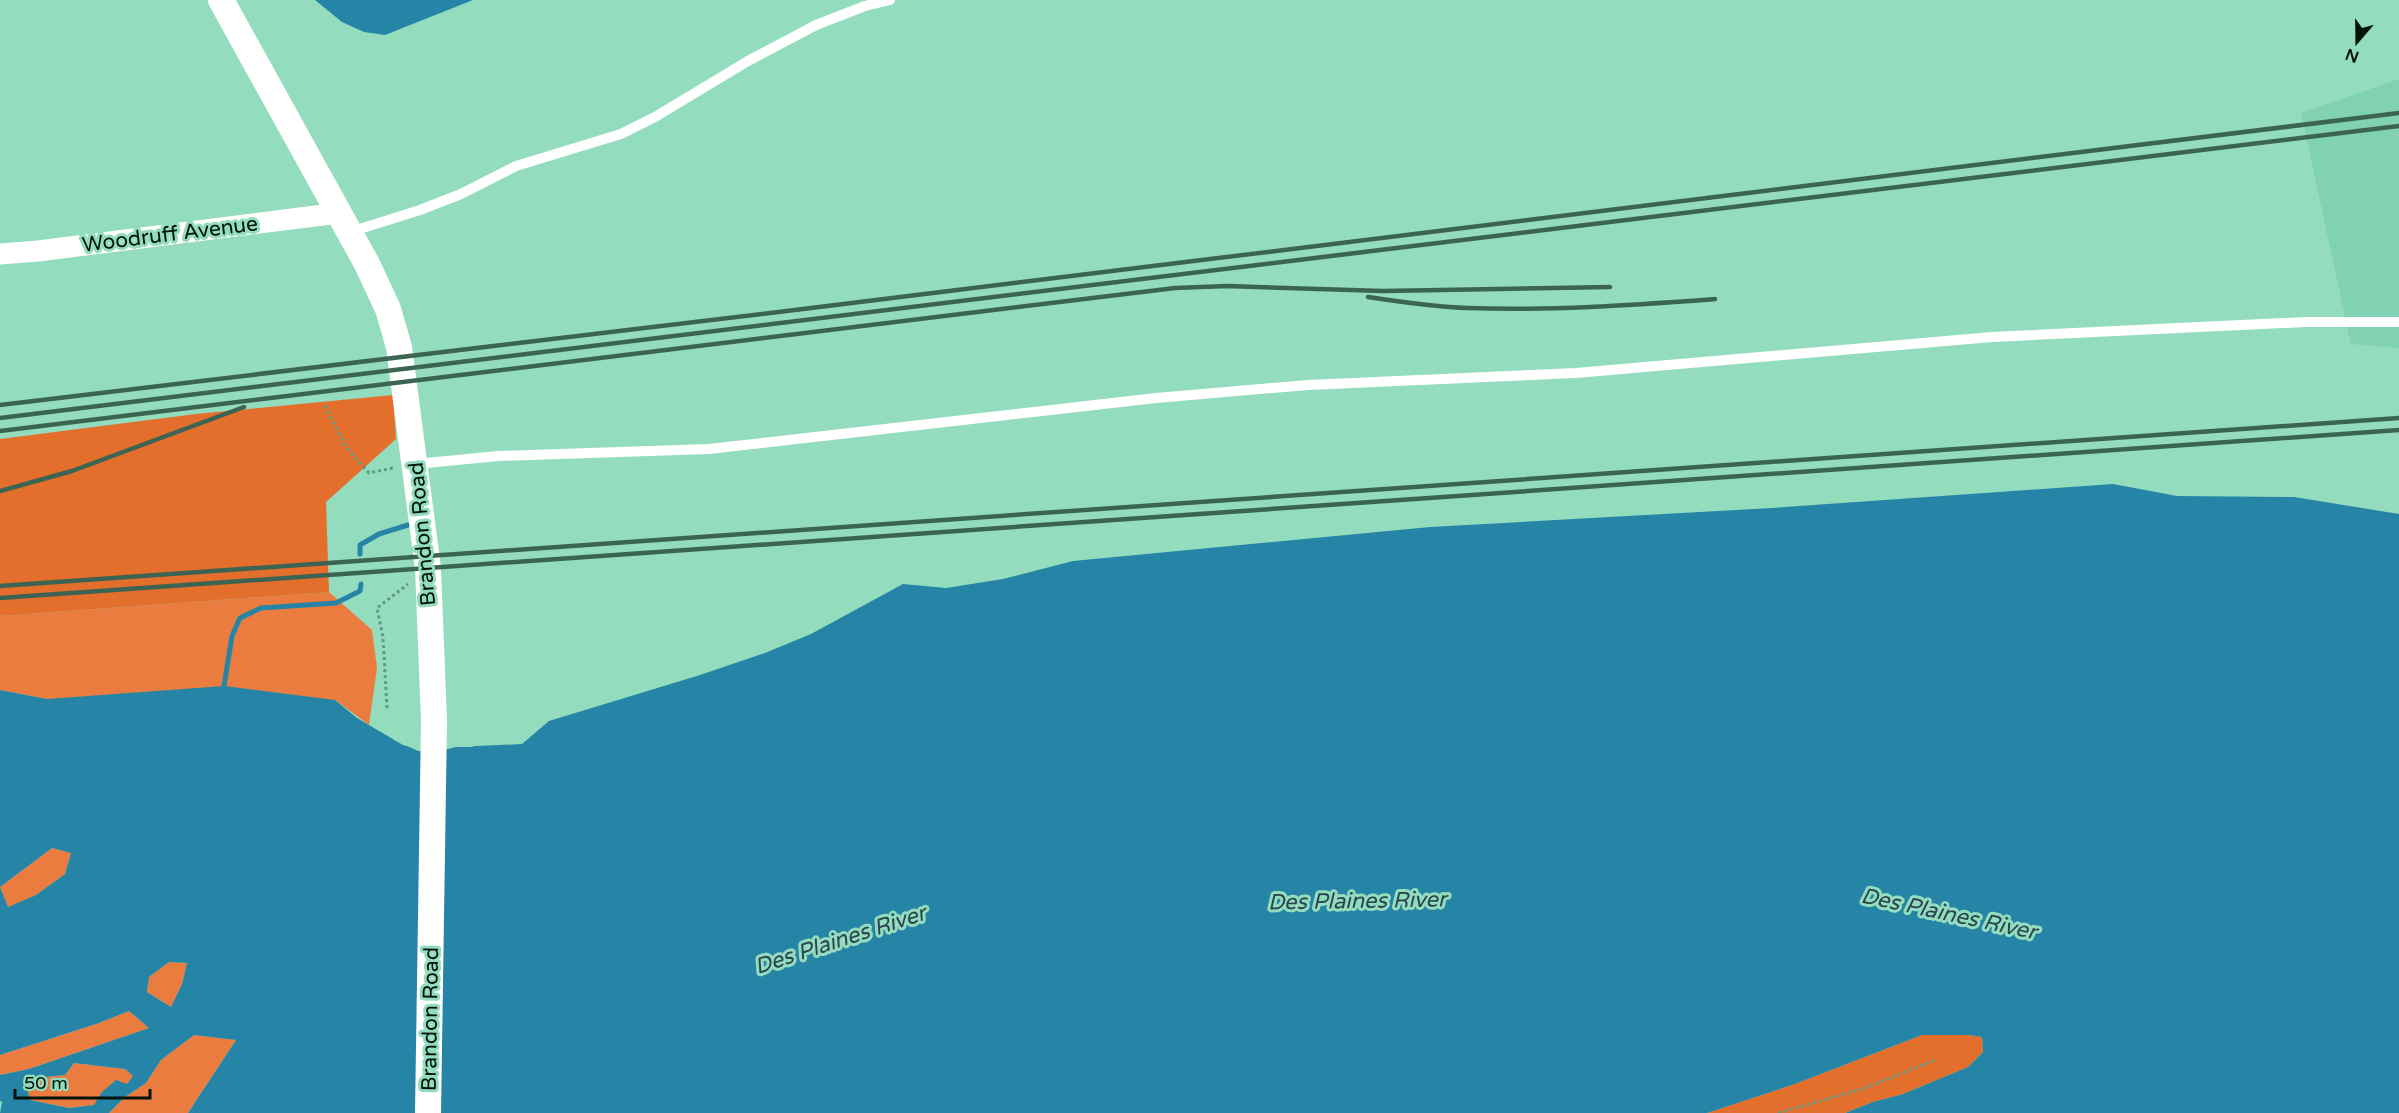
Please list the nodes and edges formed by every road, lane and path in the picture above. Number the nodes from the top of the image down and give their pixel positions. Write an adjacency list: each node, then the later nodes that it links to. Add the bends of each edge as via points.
1 (221, 0): 3 (street, Brandon Road)
2 (890, 0): 3 (lane, via 816,25 621,134 516,166 420,210)
3 (345, 222): 4 (street, Woodruff Avenue); 7 (street, Brandon Road, via 388,309 399,347)
4 (0, 254)
5 (2399, 322): 7 (lane, via 2305,321 1992,337 1576,374 1308,385 1156,398 708,449 498,456)
6 (325, 406): 7 (path, via 346,447 369,473)
7 (416, 464): 8 (street, Brandon Road)
8 (428, 568): 9 (path, via 377,608 383,637); 11 (street, Brandon Road, via 434,721)
9 (387, 708)
10 (1935, 1060): 12 (path, via 1862,1089)
11 (428, 1113)
12 (1778, 1113)

